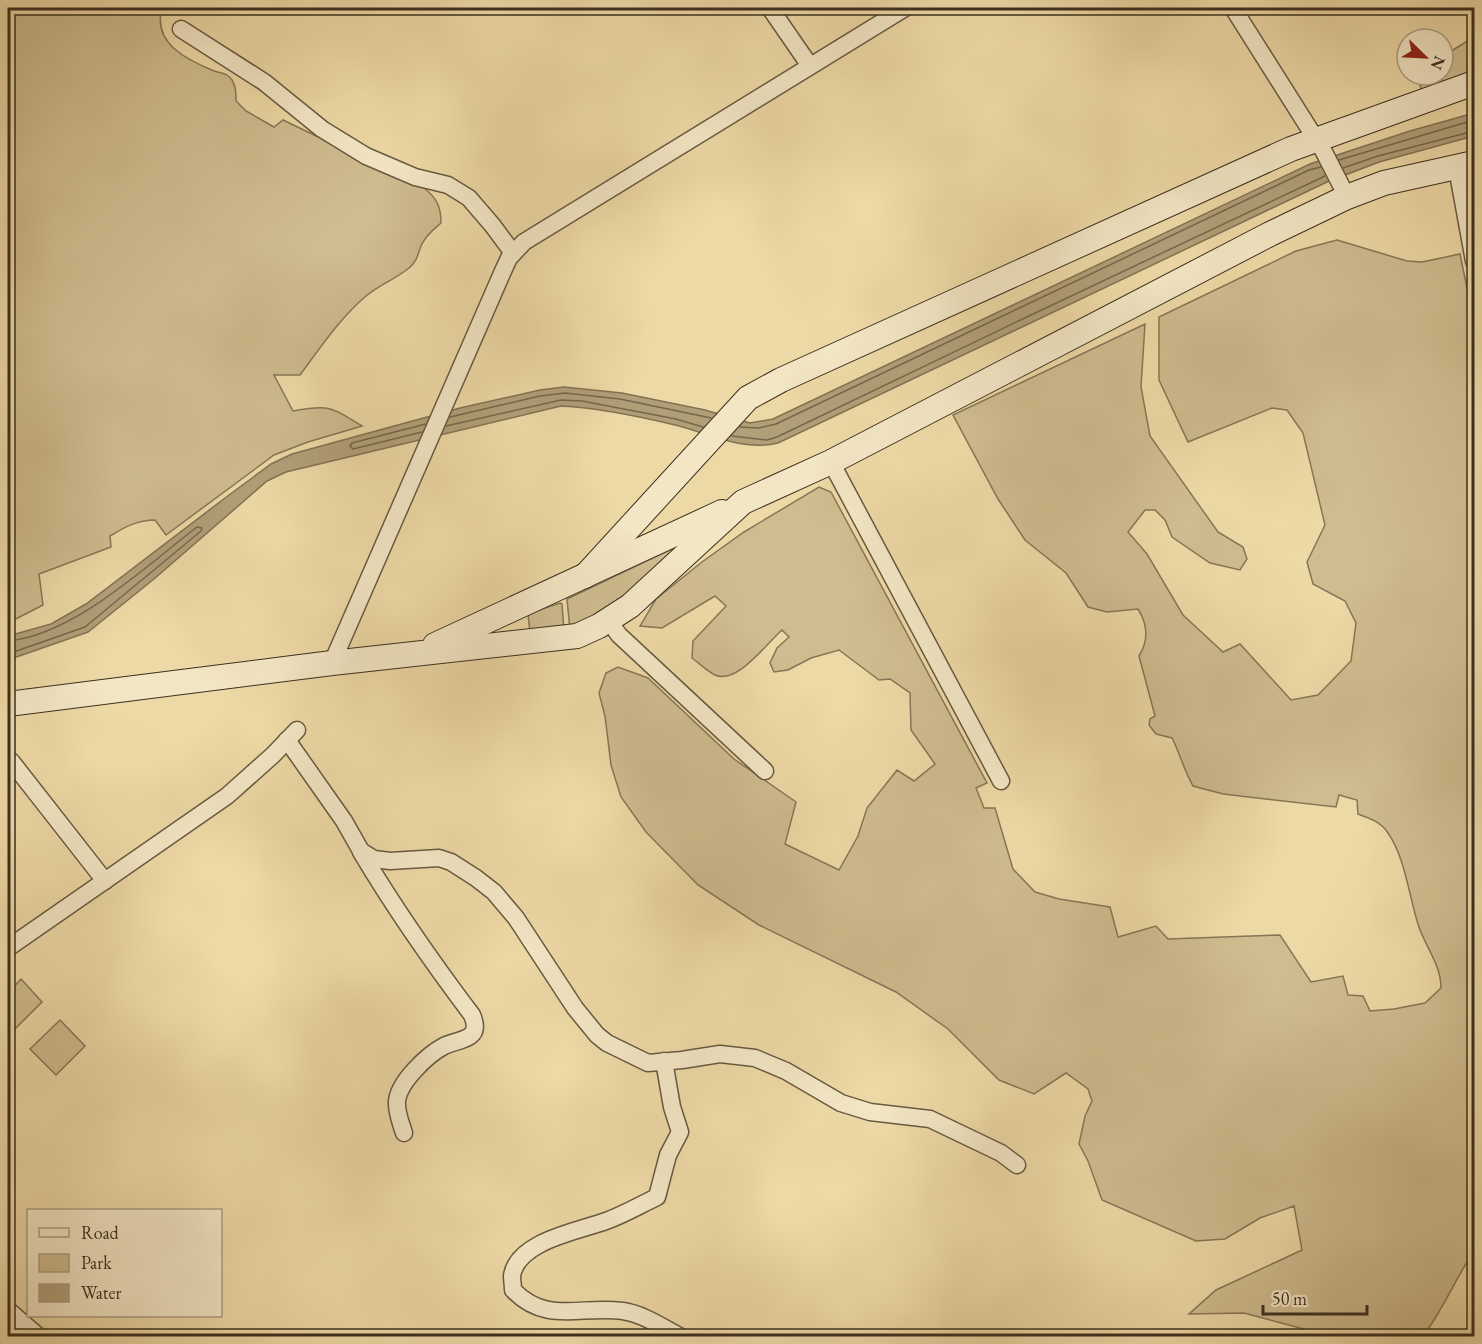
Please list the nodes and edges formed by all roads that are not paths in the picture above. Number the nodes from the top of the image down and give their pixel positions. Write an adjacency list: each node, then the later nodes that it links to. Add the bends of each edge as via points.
1 (770, 8): 5 (street)
2 (903, 8): 5 (street)
3 (1233, 8): 7 (street)
4 (181, 29): 10 (street, via 264,82 322,129 366,156 423,180 448,185 469,198)
5 (810, 66): 10 (street, via 524,242)
6 (1474, 83): 7 (main road)
7 (1320, 146): 9 (street); 14 (main road, via 781,380 748,398)
8 (1466, 165): 9 (main road); 11 (street)
9 (1344, 190): 12 (main road, via 1270,234)
10 (513, 253): 17 (street)
11 (1474, 261)
12 (831, 462): 13 (main road); 21 (street)
13 (743, 502): 14 (main road); 15 (main road, via 630,606)
14 (585, 576): 16 (main road)
15 (608, 620): 16 (main road, via 577,636); 20 (street)
16 (417, 654): 17 (main road)
17 (332, 663): 18 (main road)
18 (8, 704)
19 (11, 761): 23 (street)
20 (765, 771)
21 (1001, 781)
22 (361, 851): 23 (street, via 292,735 227,796); 25 (street, via 374,859 390,861 439,858 476,878 516,918 597,1035 648,1063); 26 (street, via 475,1024 470,1036 427,1058 402,1087 397,1106)
23 (105, 881): 24 (street)
24 (8, 948)
25 (664, 1062): 27 (street, via 720,1054 755,1058 786,1071 840,1103 870,1112 930,1119 1001,1153); 30 (street, via 680,1132 668,1155 657,1197 607,1221 534,1246 513,1274 513,1290 524,1302 545,1310 626,1311)
26 (404, 1133)
27 (1017, 1165)
28 (8, 1310): 29 (street)
29 (38, 1336)
30 (679, 1336)

